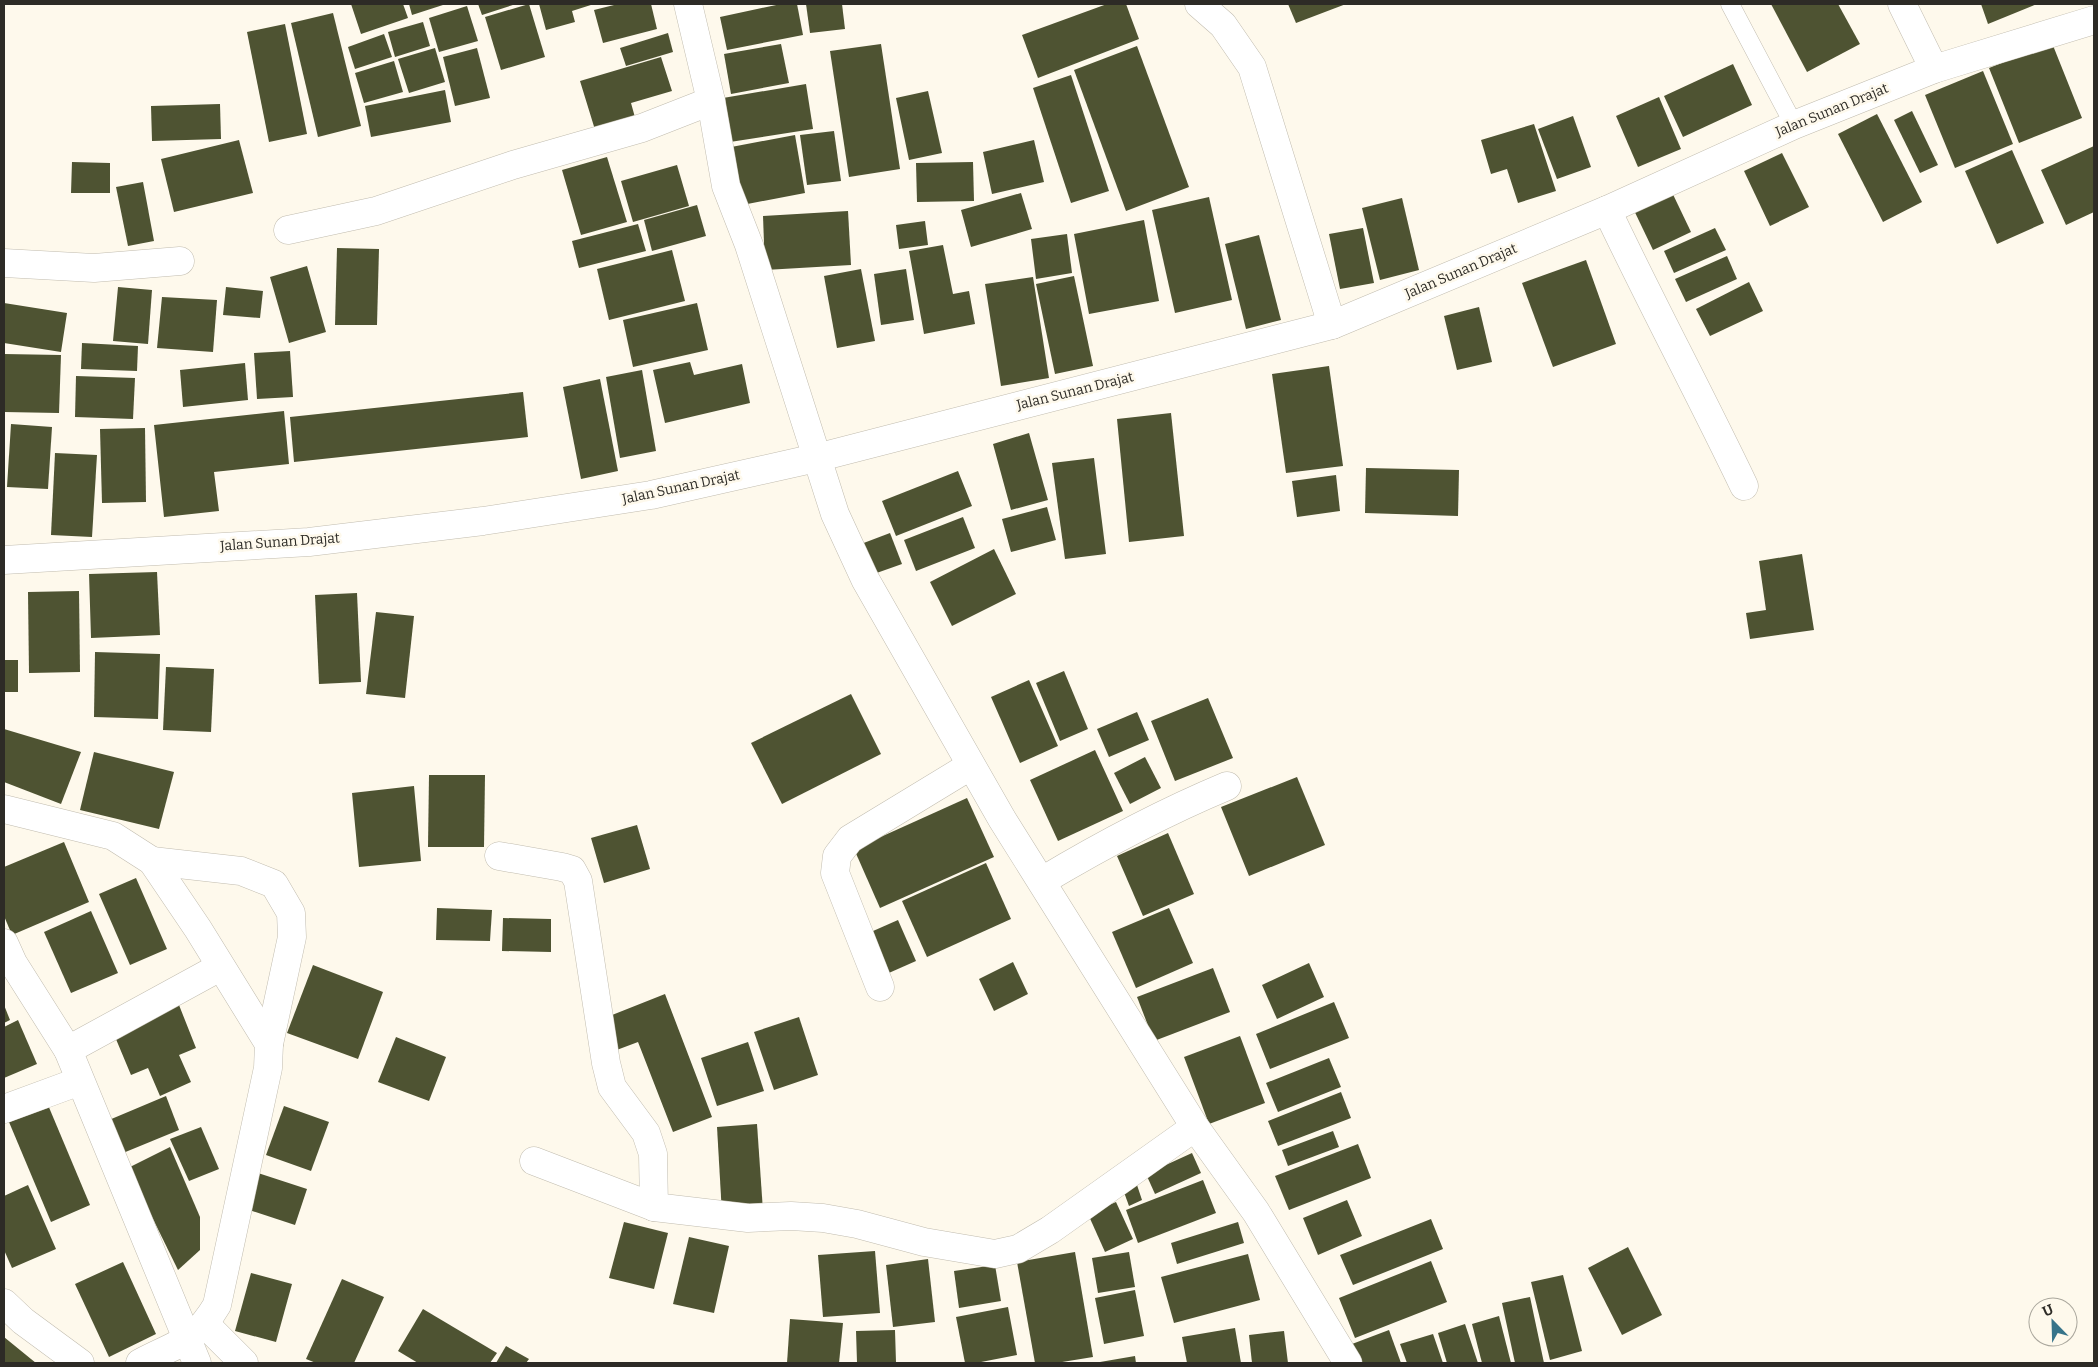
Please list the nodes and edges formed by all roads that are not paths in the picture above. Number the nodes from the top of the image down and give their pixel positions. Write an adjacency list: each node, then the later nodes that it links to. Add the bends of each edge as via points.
1 (688, 4): 7 (street)
2 (1199, 4): 13 (street, via 1223,25 1252,67)
3 (1730, 4): 8 (lane)
4 (1902, 4): 6 (street)
5 (2094, 20): 6 (street, Jalan Sunan Drajat)
6 (1934, 69): 8 (street, Jalan Sunan Drajat)
7 (711, 101): 10 (street, via 642,128 513,165 376,211); 14 (street, via 726,186 749,245)
8 (1794, 125): 9 (street, Jalan Sunan Drajat)
9 (1607, 210): 13 (street, Jalan Sunan Drajat); 15 (street)
10 (288, 230)
11 (180, 261): 12 (street, via 94,268)
12 (4, 263)
13 (1332, 325): 14 (street, Jalan Sunan Drajat)
14 (816, 458): 16 (street, Jalan Sunan Drajat, via 652,495 483,521 309,542); 17 (street, via 835,514 865,579)
15 (1744, 486)
16 (4, 560)
17 (970, 766): 22 (street); 25 (street, via 850,839 837,856 835,873)
18 (1227, 786): 22 (street, via 1106,842)
19 (4, 809): 21 (street, via 113,836)
20 (499, 856): 32 (street, via 572,870 578,881 606,1064 612,1087 646,1133 653,1154)
21 (152, 861): 24 (street); 26 (street, via 241,872 274,884 291,913 292,937)
22 (1042, 881): 30 (street)
23 (4, 943): 27 (street, via 13,963)
24 (220, 967): 26 (street); 27 (street)
25 (880, 987)
26 (269, 1044): 34 (street, via 268,1068 217,1305)
27 (68, 1050): 28 (street)
28 (80, 1080): 29 (street); 34 (street)
29 (4, 1110)
30 (1195, 1128): 32 (street, via 1050,1230 1018,1248 995,1254 924,1242 823,1218 748,1218); 38 (street, via 1256,1212)
31 (534, 1161): 32 (street)
32 (654, 1207)
33 (4, 1303): 35 (street)
34 (197, 1343): 36 (street); 37 (street)
35 (80, 1363)
36 (140, 1363)
37 (244, 1363)
38 (1348, 1363)

